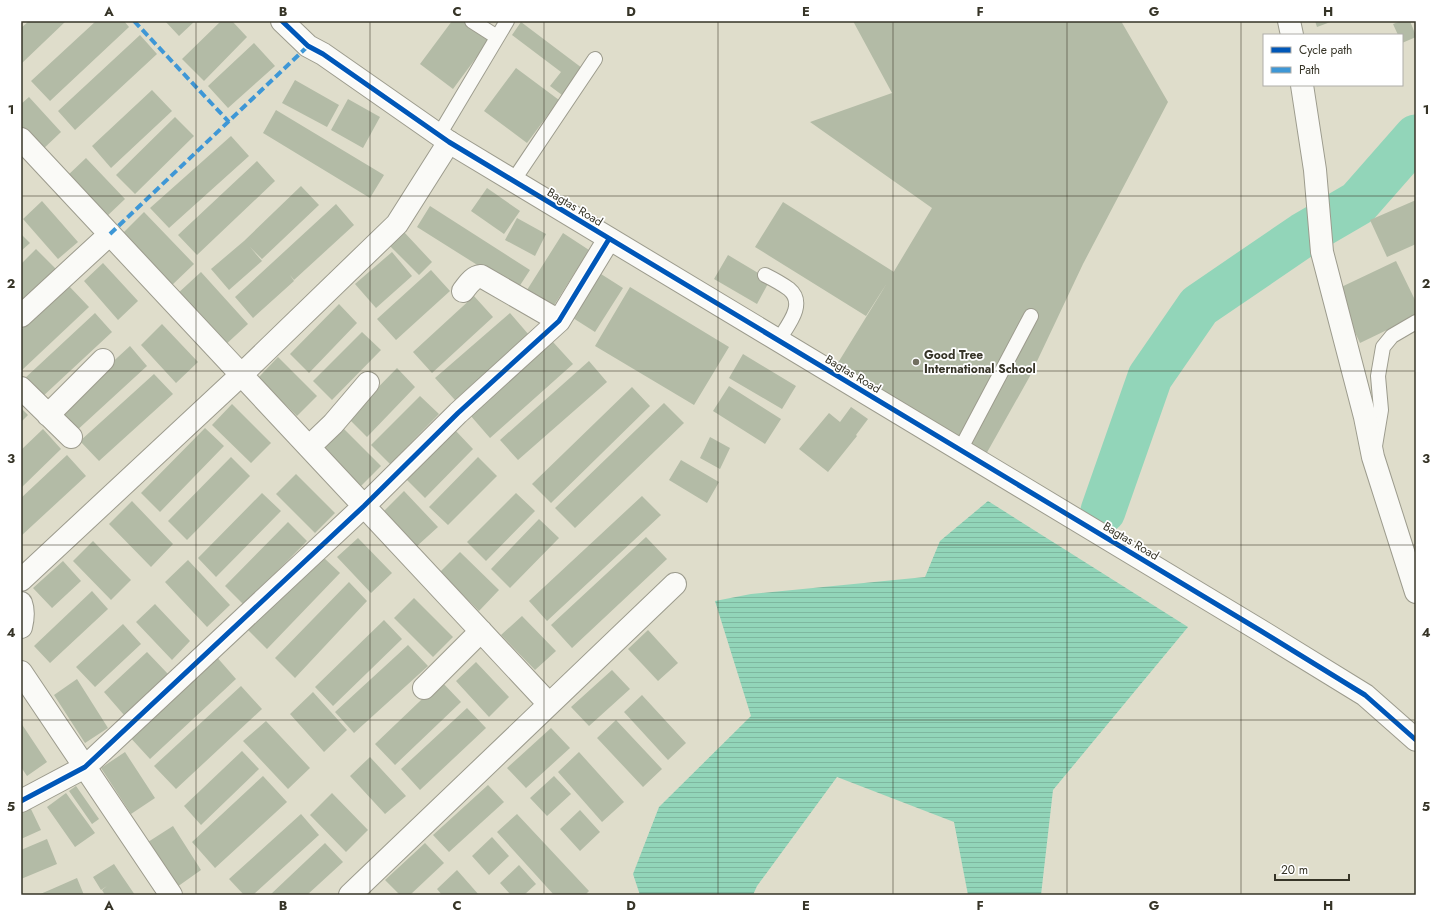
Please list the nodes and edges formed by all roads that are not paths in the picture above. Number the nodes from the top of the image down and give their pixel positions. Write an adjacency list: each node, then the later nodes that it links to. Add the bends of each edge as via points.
1 (282, 21): 10 (street, Bagtas Road, via 308,46)
2 (472, 21): 6 (lane)
3 (507, 21): 6 (lane)
4 (1289, 21): 5 (street)
5 (1292, 34)
6 (497, 37): 10 (lane)
7 (595, 60): 11 (lane)
8 (1302, 86): 29 (street, via 1315,170 1322,252)
9 (21, 139): 12 (street)
10 (444, 139): 11 (street, Bagtas Road); 22 (street, via 397,224)
11 (513, 181): 13 (street, Bagtas Road)
12 (110, 234): 16 (street); 22 (street)
13 (609, 239): 18 (street); 20 (street, Bagtas Road)
14 (765, 274): 20 (lane, via 789,289 795,295 797,303 794,314)
15 (463, 292): 18 (street, via 472,280 481,276)
16 (21, 316)
17 (1031, 316): 28 (lane)
18 (559, 321): 30 (street, via 458,413)
19 (1416, 322): 29 (lane, via 1392,336 1384,347 1378,376 1381,410)
20 (778, 340): 28 (street, Bagtas Road)
21 (103, 360): 25 (street)
22 (241, 375): 27 (street); 31 (street)
23 (368, 383): 27 (street, via 333,424)
24 (21, 388): 25 (street)
25 (48, 415): 26 (street)
26 (71, 437)
27 (309, 447): 30 (street)
28 (960, 450): 40 (street, Bagtas Road, via 1365,695)
29 (1373, 457): 33 (street)
30 (364, 506): 36 (street); 41 (street)
31 (21, 580)
32 (675, 584): 39 (street)
33 (1416, 592)
34 (21, 603): 35 (street)
35 (21, 627)
36 (481, 631): 38 (street); 39 (street)
37 (21, 672): 41 (street)
38 (424, 688)
39 (549, 704): 44 (street)
40 (1416, 740)
41 (85, 767): 42 (street); 43 (street)
42 (21, 801)
43 (171, 895)
44 (350, 895)

